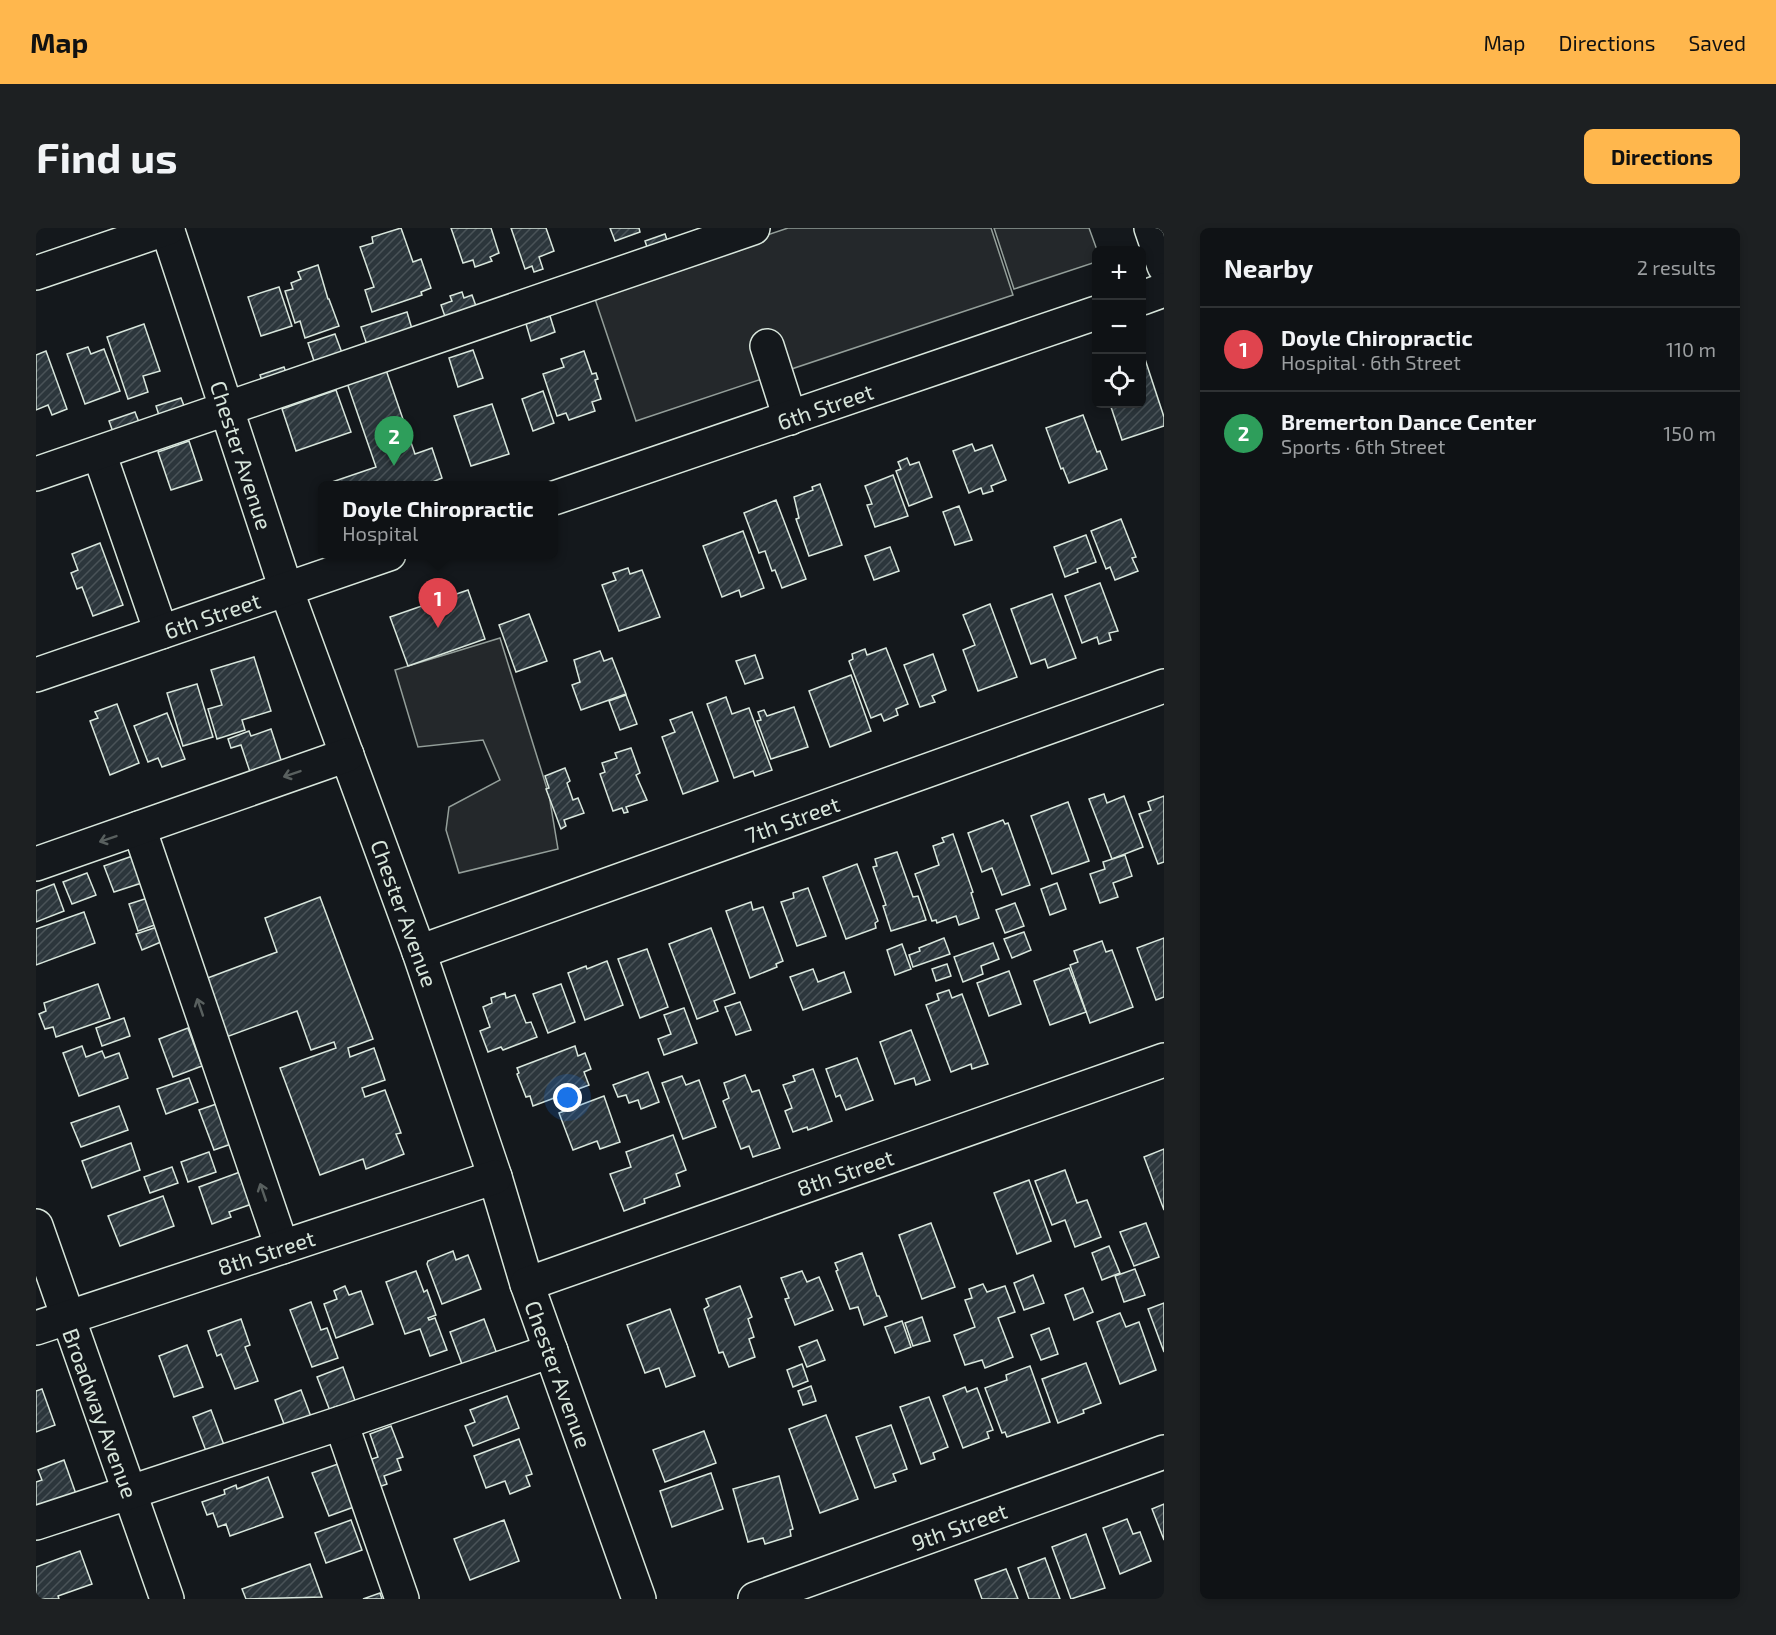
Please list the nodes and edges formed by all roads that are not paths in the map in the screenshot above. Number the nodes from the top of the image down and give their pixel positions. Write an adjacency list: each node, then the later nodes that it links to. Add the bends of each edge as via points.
1 (167, 228): 5 (street); 10 (street, Chester Avenue)
2 (753, 228): 10 (street)
3 (1151, 228): 4 (street)
4 (1164, 266)
5 (36, 273)
6 (1164, 290): 7 (street)
7 (1146, 297)
8 (1092, 314): 11 (street, 6th Street)
9 (767, 346): 11 (street)
10 (227, 408): 12 (street); 16 (street, Chester Avenue)
11 (790, 418): 14 (street, 6th Street)
12 (99, 453): 13 (street); 17 (street)
13 (36, 474)
14 (558, 497)
15 (377, 559): 16 (street, 6th Street)
16 (286, 590): 17 (street, 6th Street); 20 (street, Chester Avenue)
17 (161, 632): 18 (street, 6th Street)
18 (36, 675)
19 (1164, 686): 23 (street, 7th Street)
20 (347, 755): 21 (street, one-way to 21); 23 (street, Chester Avenue)
21 (139, 828): 22 (street, one-way to 22); 27 (street, one-way to 21)
22 (36, 864)
23 (419, 952): 25 (street, Chester Avenue)
24 (1164, 1060): 28 (street, 8th Street)
25 (495, 1177): 27 (street, 8th Street); 28 (street, Chester Avenue)
26 (36, 1226): 29 (street, Broadway Avenue)
27 (282, 1247): 29 (street, 8th Street)
28 (527, 1284): 31 (street, Chester Avenue)
29 (67, 1317): 30 (street, 8th Street); 34 (street, Broadway Avenue)
30 (36, 1328)
31 (551, 1351): 32 (street); 38 (street, Chester Avenue)
32 (341, 1423): 34 (street); 37 (street)
33 (1164, 1452): 39 (street, 9th Street)
34 (129, 1491): 35 (street); 36 (street, Broadway Avenue)
35 (36, 1523)
36 (167, 1599)
37 (402, 1599)
38 (639, 1599)
39 (755, 1599)

